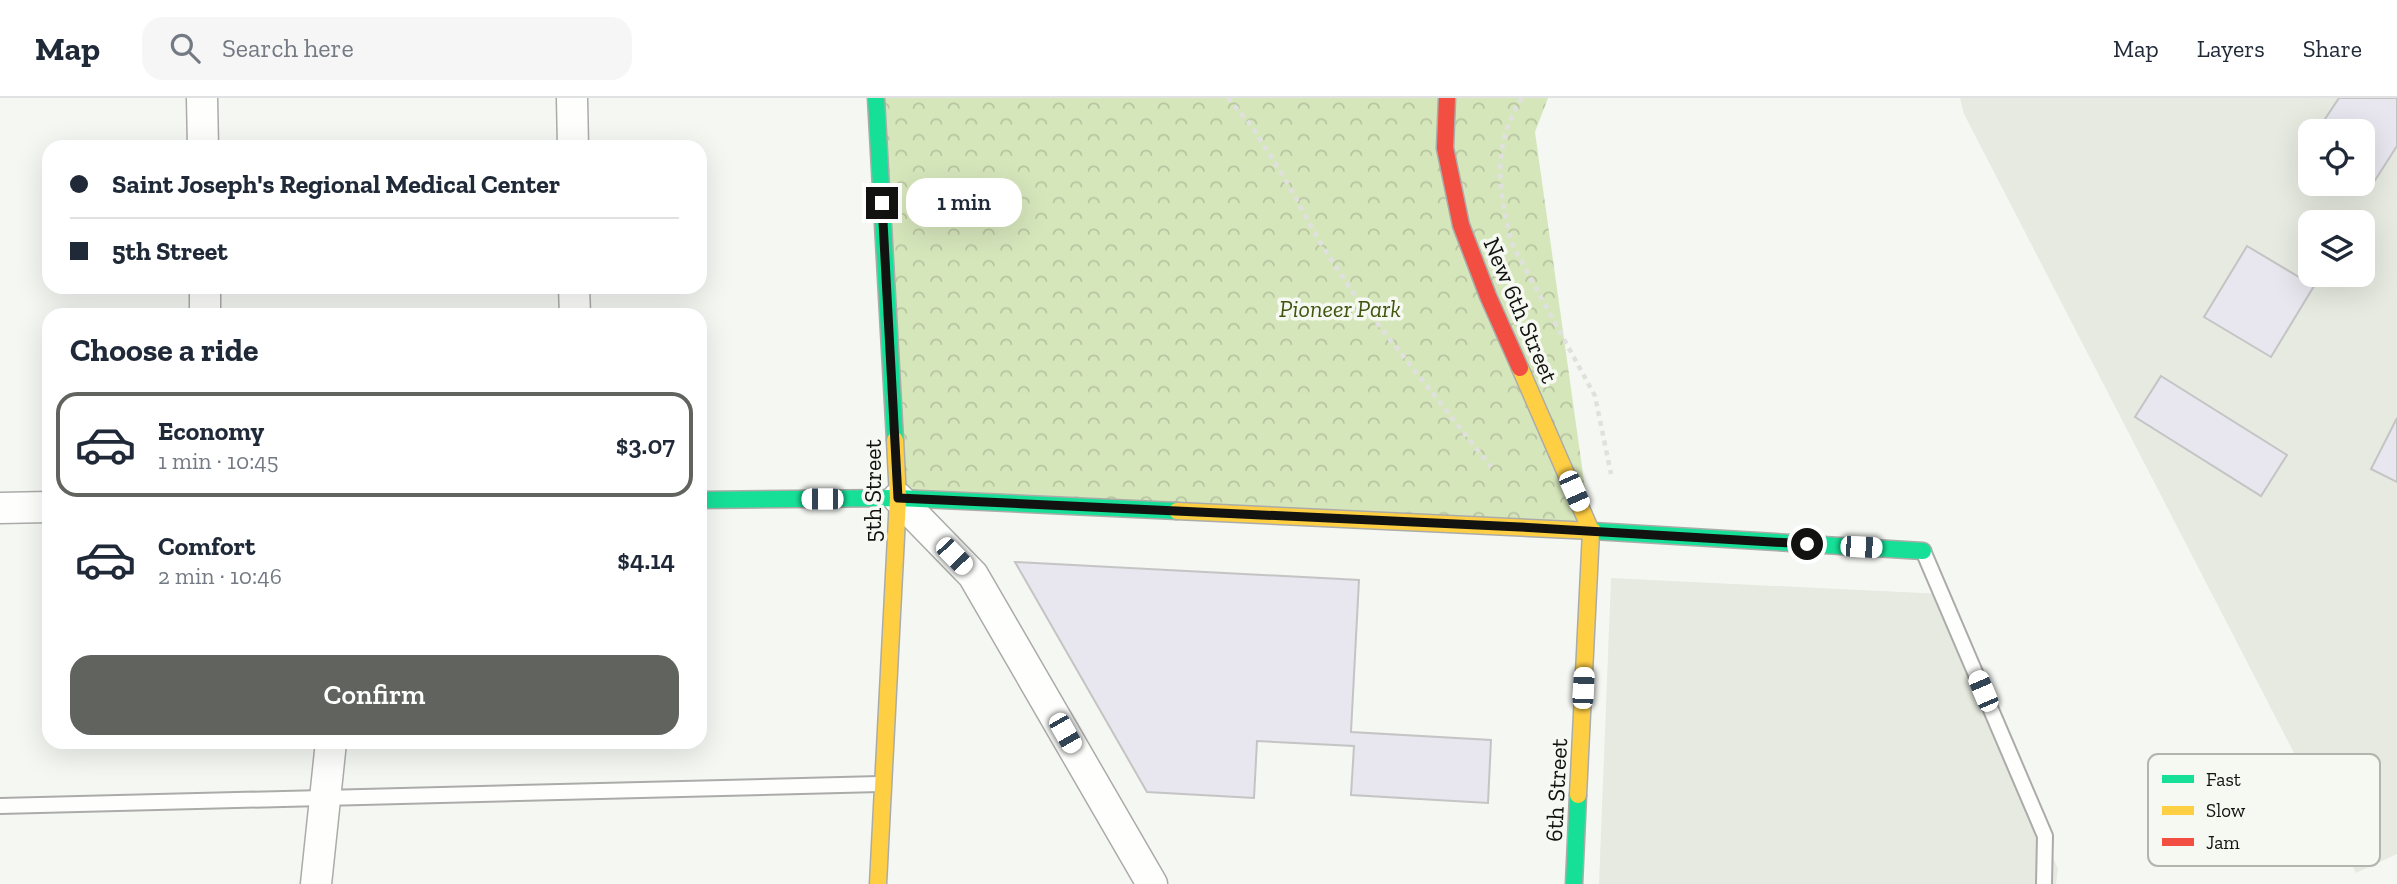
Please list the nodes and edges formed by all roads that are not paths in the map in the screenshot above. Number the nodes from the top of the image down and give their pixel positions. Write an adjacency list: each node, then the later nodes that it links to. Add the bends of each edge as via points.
1 (202, 98): 5 (street)
2 (572, 98): 6 (street)
3 (876, 98): 7 (street, 5th Street)
4 (1447, 98): 11 (street, New 6th Street, via 1445,148 1461,225)
5 (203, 140)
6 (573, 140)
7 (898, 498): 8 (street); 11 (street); 14 (street, 5th Street); 19 (street, via 973,575)
8 (707, 500)
9 (42, 507): 10 (street)
10 (0, 508)
11 (1591, 531): 12 (street); 20 (street, 6th Street)
12 (1923, 551): 21 (lane, via 2045,836)
13 (330, 749): 15 (street)
14 (883, 784): 15 (lane); 18 (street, 5th Street)
15 (325, 798): 16 (lane); 17 (street)
16 (0, 806)
17 (316, 884)
18 (878, 884)
19 (1152, 884)
20 (1574, 884)
21 (2044, 884)

